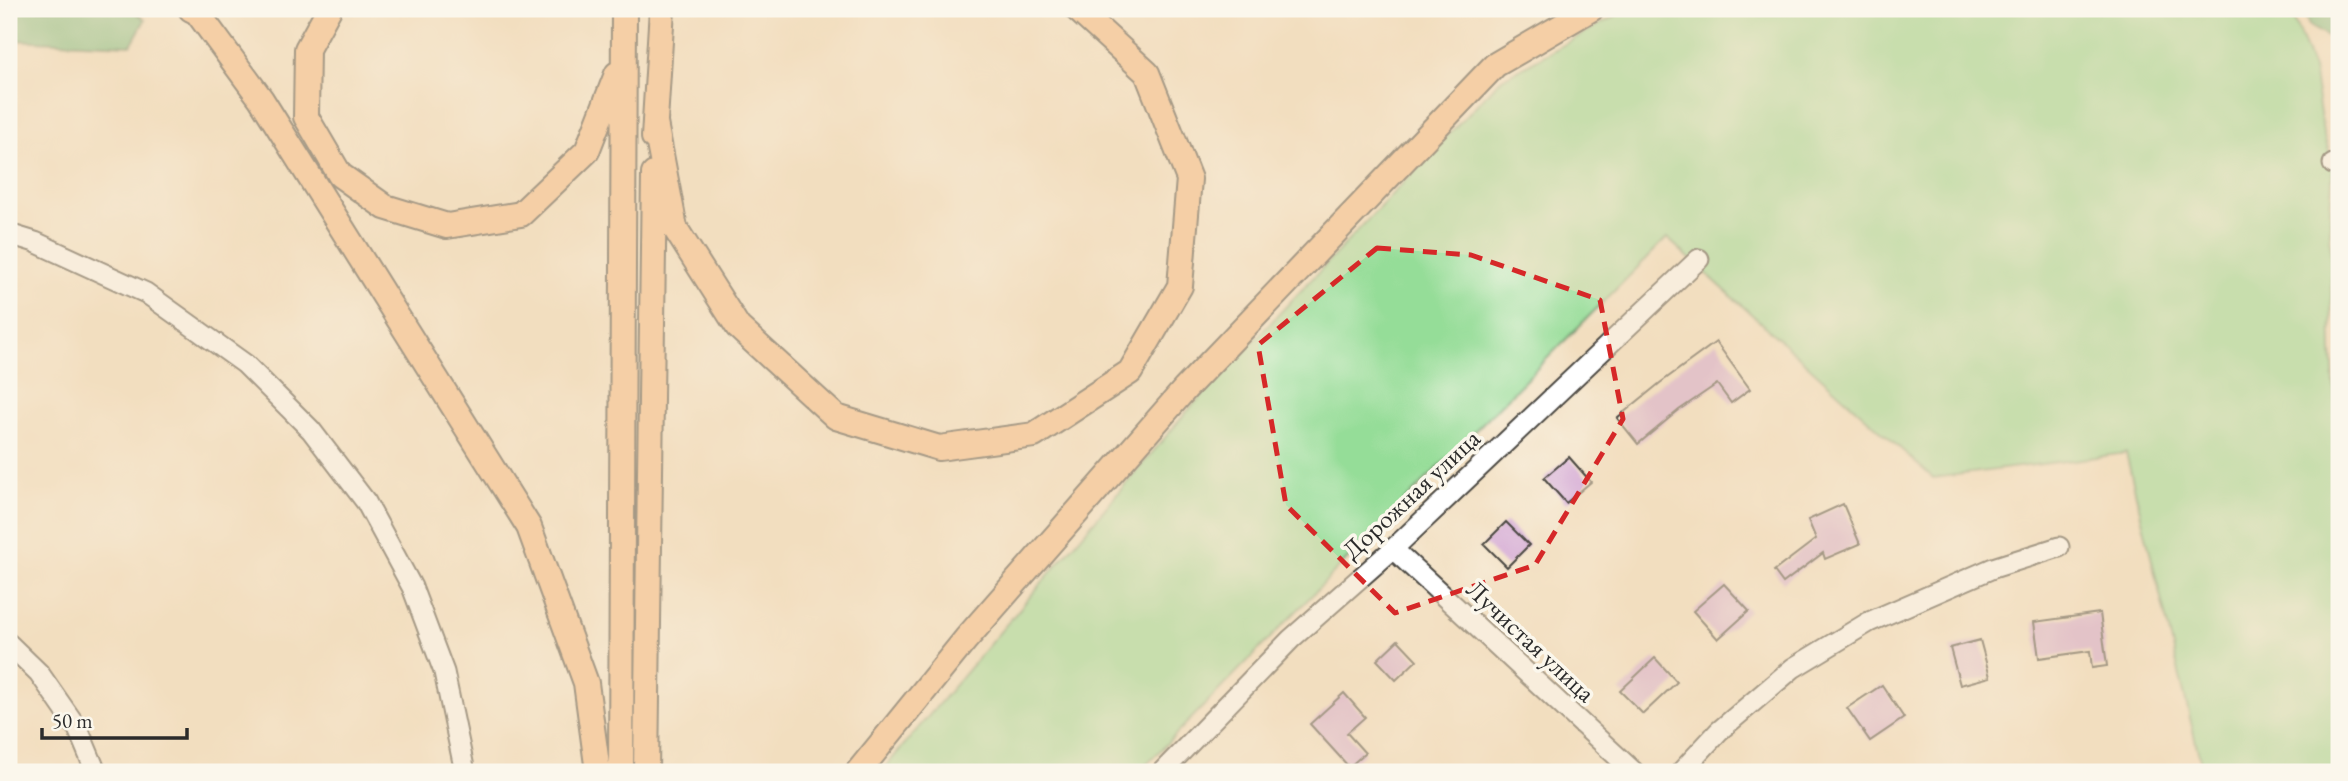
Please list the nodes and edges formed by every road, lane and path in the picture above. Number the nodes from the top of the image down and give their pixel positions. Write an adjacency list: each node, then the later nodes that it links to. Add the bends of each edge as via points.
1 (191, 9): 16 (main road, via 261,99 529,527 586,683)
2 (329, 9): 7 (main road, via 307,49 306,117 340,175 385,208 447,226 521,214 587,151)
3 (1077, 9): 8 (main road, via 1147,73 1189,179 1180,286 1130,372 1034,435 939,448 836,417 738,327 675,228)
4 (1591, 9): 19 (main road, via 1495,65 1185,389 965,639)
5 (624, 12): 7 (main road)
6 (662, 13): 8 (main road)
7 (623, 60): 17 (main road)
8 (654, 123): 18 (main road)
9 (9, 234): 15 (street, via 146,293 245,364 311,430 366,502 412,587 444,672)
10 (1699, 258): 12 (street, Дорожная улица)
11 (2059, 547): 22 (street, via 1993,568 1858,628 1793,668 1719,731)
12 (1393, 549): 20 (street, Дорожная улица, via 1292,639); 21 (street, Лучистая улица)
13 (9, 644): 14 (street, via 39,673 78,729)
14 (96, 772)
15 (465, 772)
16 (598, 772)
17 (621, 772)
18 (646, 772)
19 (858, 772)
20 (1162, 772)
21 (1634, 772)
22 (1681, 772)

